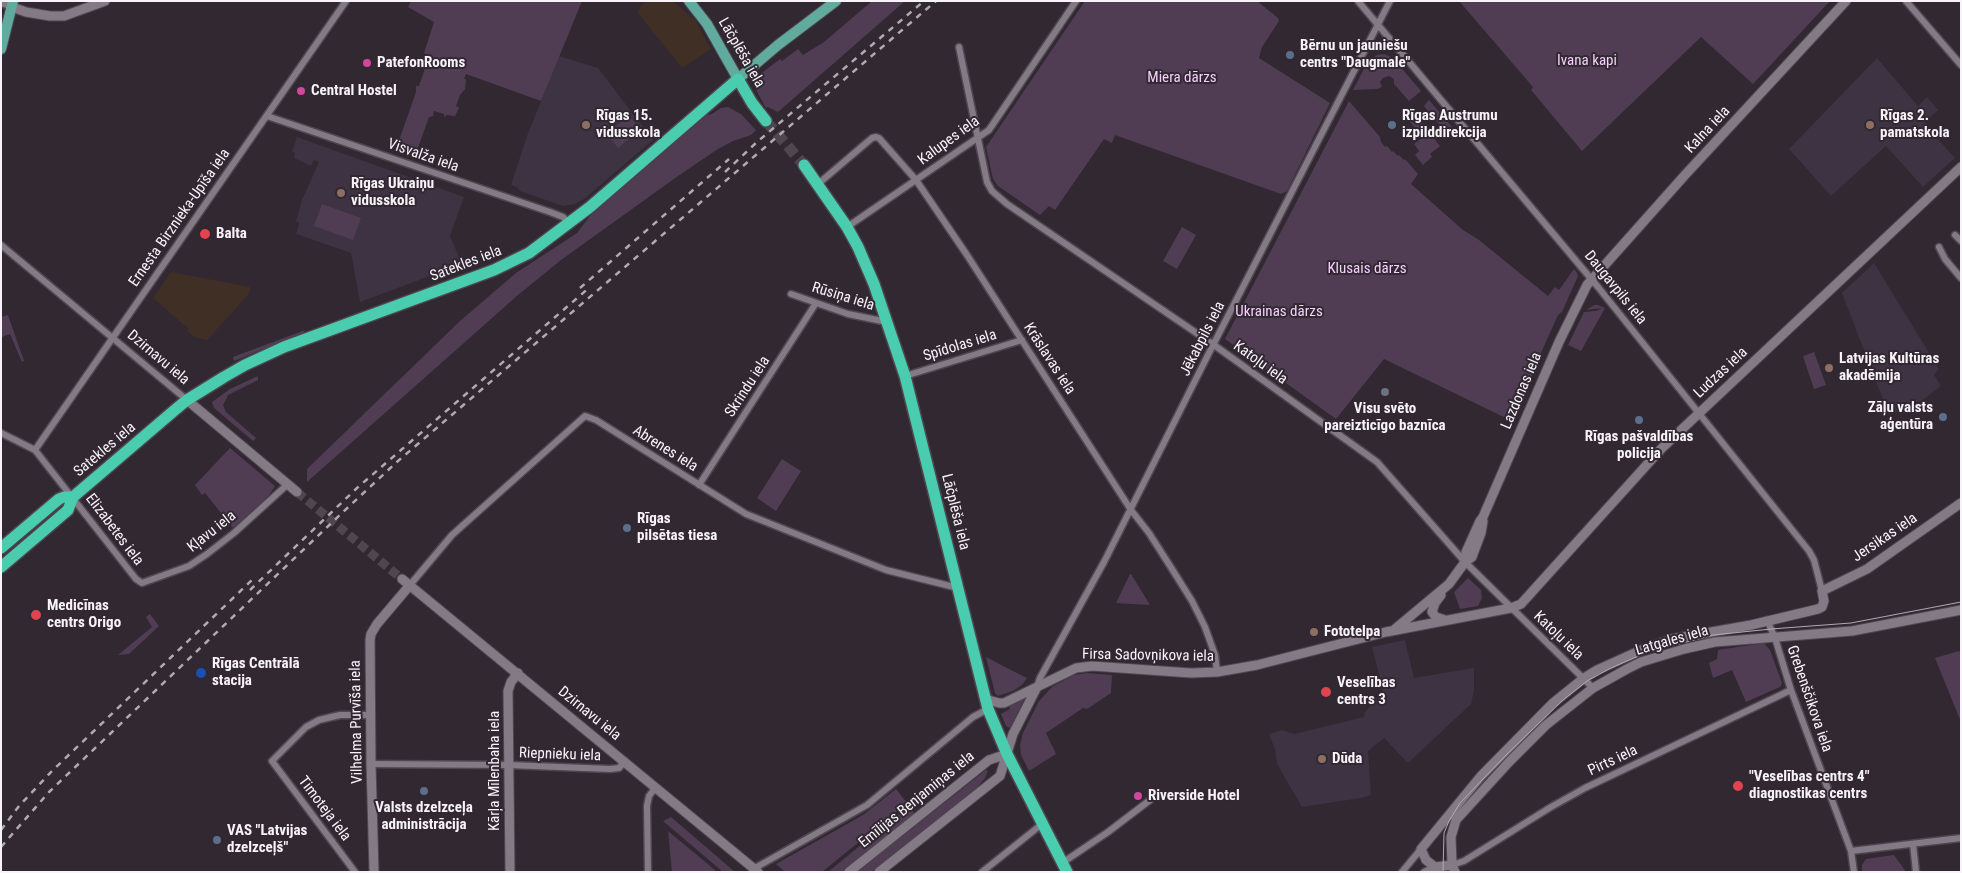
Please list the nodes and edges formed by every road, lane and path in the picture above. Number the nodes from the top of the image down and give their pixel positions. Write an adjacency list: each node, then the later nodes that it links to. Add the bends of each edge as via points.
1 (105, 1): 11 (street, via 64,16 39,14)
2 (346, 1): 17 (street, Ernesta Birznieka-Upīša iela)
3 (689, 1): 16 (main road, Lāčplēša iela, via 707,24)
4 (836, 1): 16 (main road, Satekles iela)
5 (1076, 1): 19 (street, Kalupes iela, via 989,130)
6 (1358, 1): 12 (street, Daugavpils iela)
7 (1390, 1): 12 (street, Jēkabpils iela)
8 (1846, 1): 31 (street, Kalna iela)
9 (1906, 1): 15 (street)
10 (1, 3): 11 (street)
11 (13, 4): 14 (main road)
12 (1378, 25): 31 (street, Daugavpils iela); 37 (street, Jēkabpils iela)
13 (959, 47): 19 (street, Katoļu iela)
14 (1, 49)
15 (1961, 65)
16 (738, 79): 18 (highway, Lāčplēša iela); 24 (highway, Satekles iela)
17 (267, 116): 24 (street, Visvalža iela, via 550,212); 35 (street, Ernesta Birznieka-Upīša iela)
18 (766, 121)
19 (977, 138): 22 (street, Kalupes iela); 37 (street, Katoļu iela, via 992,191)
20 (804, 165): 23 (highway, Lāčplēša iela)
21 (1961, 167): 40 (street, Ludzas iela)
22 (916, 180): 23 (street, Krāslavas iela, via 876,137); 25 (street, Kalupes iela); 36 (street, Krāslavas iela)
23 (818, 184): 25 (highway, Lāčplēša iela)
24 (569, 224): 39 (highway, Satekles iela, via 514,261 284,347)
25 (847, 227): 34 (highway, Lāčplēša iela, via 867,266)
26 (1955, 235): 27 (street)
27 (1961, 241)
28 (1, 245): 35 (street, Dzirnavu iela)
29 (1939, 247): 30 (street)
30 (1961, 278)
31 (1591, 279): 40 (street, Daugavpils iela); 50 (street, Lazdonas iela, via 1558,342 1466,552)
32 (791, 294): 33 (street, Rūsiņa iela)
33 (816, 303): 34 (street, Rūsiņa iela); 44 (street, Skrindu iela)
34 (888, 323): 38 (highway, Lāčplēša iela)
35 (113, 338): 39 (street, Dzirnavu iela); 42 (street, Ernesta Birznieka-Upīša iela)
36 (1022, 340): 38 (street, Spīdolas iela); 48 (street, Krāslavas iela)
37 (1214, 345): 48 (street, Jēkabpils iela); 50 (street, Katoļu iela, via 1377,462)
38 (905, 376): 56 (highway, Lāčplēša iela)
39 (187, 400): 43 (street, Dzirnavu iela); 46 (highway, Satekles iela)
40 (1698, 413): 57 (street, Daugavpils iela, via 1809,551); 59 (street, Ludzas iela, via 1636,475 1527,599)
41 (1, 433): 42 (street, Elizabetes iela)
42 (35, 450): 46 (street, Elizabetes iela)
43 (288, 484): 45 (street, Dzirnavu iela); 53 (street, Kļavu iela, via 207,554 189,566)
44 (699, 485): 55 (street, Abrenes iela, via 585,416 458,528); 56 (street, Abrenes iela, via 746,514 886,570)
45 (297, 492)
46 (73, 497): 49 (highway, Satekles iela, via 59,499); 51 (highway, Satekles iela, via 68,510); 53 (street, Elizabetes iela, via 125,566)
47 (1961, 503): 57 (street, Jersikas iela, via 1867,569)
48 (1131, 510): 65 (street, Krāslavas iela, via 1149,532 1192,601 1210,641); 68 (street, Jēkabpils iela)
49 (1, 548)
50 (1465, 562): 54 (street, Firsa Sadovņikova iela); 59 (street, Katoļu iela)
51 (1, 567)
52 (402, 579): 55 (street, Dzirnavu iela)
53 (142, 583)
54 (1449, 584): 61 (street, via 1432,612); 63 (street, Firsa Sadovņikova iela)
55 (410, 585): 66 (street, Dzirnavu iela); 72 (street, Vilhelma Purvīša iela, via 371,634)
56 (958, 588): 71 (highway, Lāčplēša iela)
57 (1822, 591): 58 (street, Daugavpils iela)
58 (1822, 607): 62 (street, Latgales iela)
59 (1511, 608): 61 (street, Firsa Sadovņikova iela); 67 (street, Katoļu iela)
60 (1961, 610): 64 (street, Latgales iela, via 1852,631)
61 (1445, 620): 63 (street, Firsa Sadovņikova iela)
62 (1767, 620): 64 (street, Grebenščikova iela); 67 (street, Latgales iela, via 1672,639)
63 (1392, 631): 65 (street, Firsa Sadovņikova iela)
64 (1775, 638): 69 (street, Latgales iela, via 1715,642 1684,649 1641,662); 70 (street, Grebenščikova iela)
65 (1217, 672): 68 (street, Firsa Sadovņikova iela, via 1092,666 1066,671)
66 (518, 673): 74 (street, Dzirnavu iela); 76 (street, Kārļa Mīlenbaha iela, via 508,691)
67 (1584, 678): 69 (street, Katoļu iela); 82 (street, Latgales iela, via 1553,703 1481,776)
68 (1037, 687): 71 (street, Firsa Sadovņikova iela, via 1004,702); 73 (street, via 1013,734)
69 (1593, 688): 86 (street, Latgales iela, via 1546,725 1456,820)
70 (1791, 690): 83 (street, Grebenščikova iela); 86 (street, Pirts iela, via 1585,788)
71 (987, 704): 73 (highway, Lāčplēša iela); 87 (street, via 867,805)
72 (371, 715): 75 (street, Vilhelma Purvīša iela); 88 (street, Timoteja iela, via 340,714 319,720 306,727 272,761)
73 (1007, 754): 79 (highway, Lāčplēša iela); 92 (street, Emīlijas Benjamiņas iela, via 989,760); 93 (street, via 1000,776)
74 (625, 762): 76 (street, Riepnieku iela, via 619,768 610,769); 77 (street, Dzirnavu iela)
75 (371, 764): 76 (street, Riepnieku iela); 89 (street, Vilhelma Purvīša iela)
76 (509, 765): 90 (street, Kārļa Mīlenbaha iela)
77 (656, 787): 87 (street, Dzirnavu iela); 91 (street, via 647,806)
78 (1154, 797): 85 (street)
79 (1042, 824): 85 (highway, Lāčplēša iela); 94 (street)
80 (1961, 838): 81 (street)
81 (1913, 844): 83 (street); 98 (street)
82 (1421, 850): 84 (street); 95 (street, Latgales iela)
83 (1851, 851): 97 (street, Grebenščikova iela)
84 (1435, 867): 86 (street); 96 (street)
85 (1064, 868)
86 (1453, 868)
87 (757, 870)
88 (356, 872)
89 (374, 872)
90 (510, 872)
91 (648, 872)
92 (849, 872)
93 (879, 872)
94 (982, 872)
95 (1402, 872)
96 (1424, 872)
97 (1854, 872)
98 (1916, 872)

